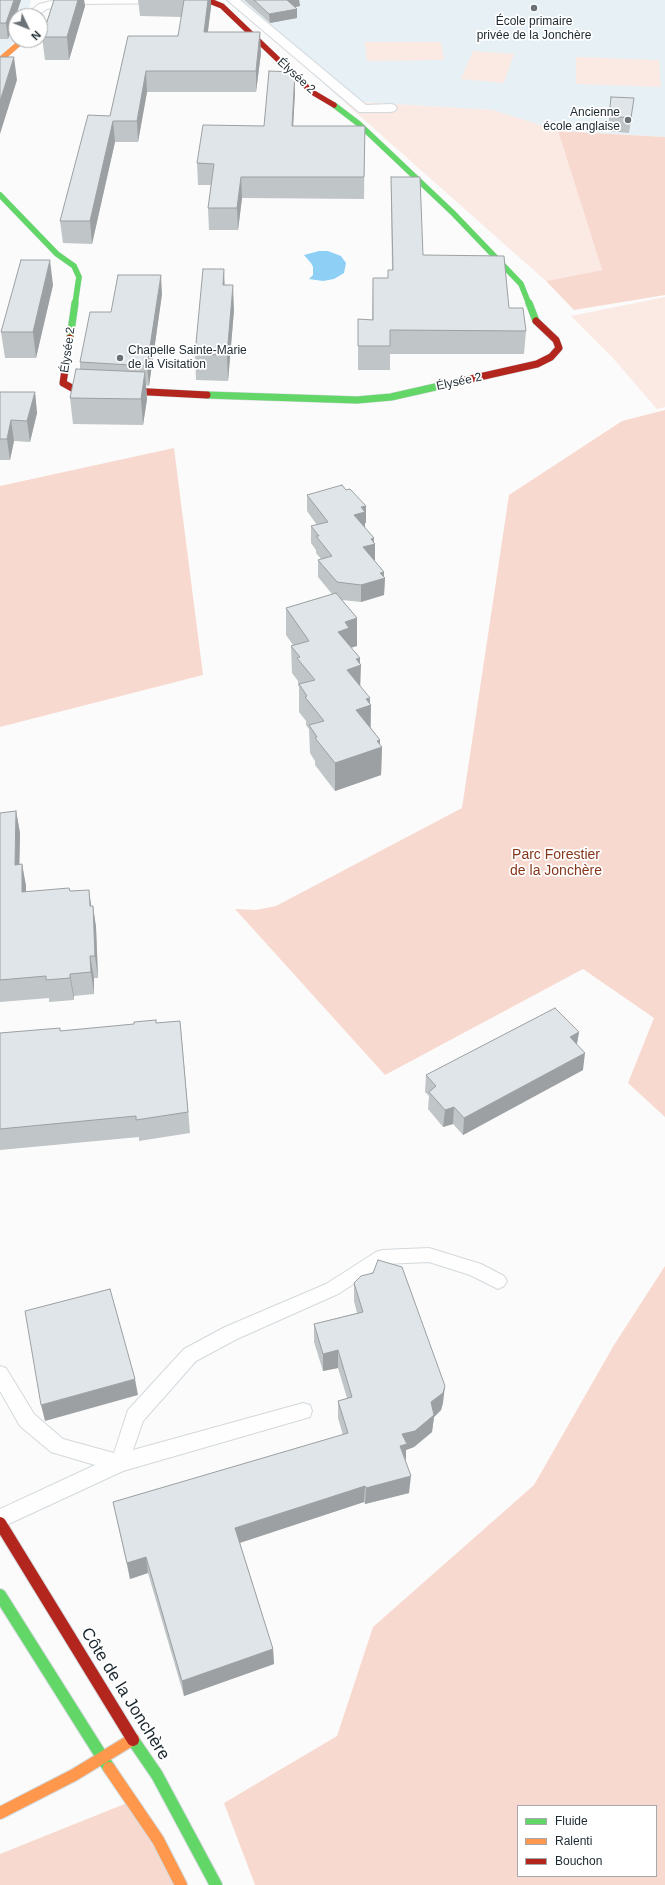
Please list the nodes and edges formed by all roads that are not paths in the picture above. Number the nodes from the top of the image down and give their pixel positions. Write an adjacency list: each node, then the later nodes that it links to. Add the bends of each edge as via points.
1 (191, 0): 4 (street, via 78,1)
2 (195, 0): 8 (street, Élysée 2, via 222,6 312,92 359,124 448,208 521,284 536,322 556,340 559,348 551,357 537,364 391,397 357,400 254,398 72,388 63,383 80,277 74,266 57,254)
3 (233, 0): 7 (street, via 363,109)
4 (40, 8)
5 (14, 48): 6 (street)
6 (0, 60)
7 (391, 108)
8 (0, 195)
9 (498, 1281): 12 (lane, via 475,1269 429,1255 382,1257 332,1290 231,1333 190,1355 135,1416)
10 (0, 1374): 12 (lane, via 27,1420 58,1446)
11 (303, 1411): 12 (lane)
12 (120, 1463): 13 (lane)
13 (0, 1519)
14 (0, 1523): 16 (street, Côte de la Jonchère)
15 (0, 1596): 17 (street)
16 (133, 1739): 17 (street); 20 (street, Côte de la Jonchère, via 157,1775)
17 (103, 1758): 18 (street); 19 (street, via 158,1840)
18 (0, 1813)
19 (181, 1885)
20 (216, 1885)

